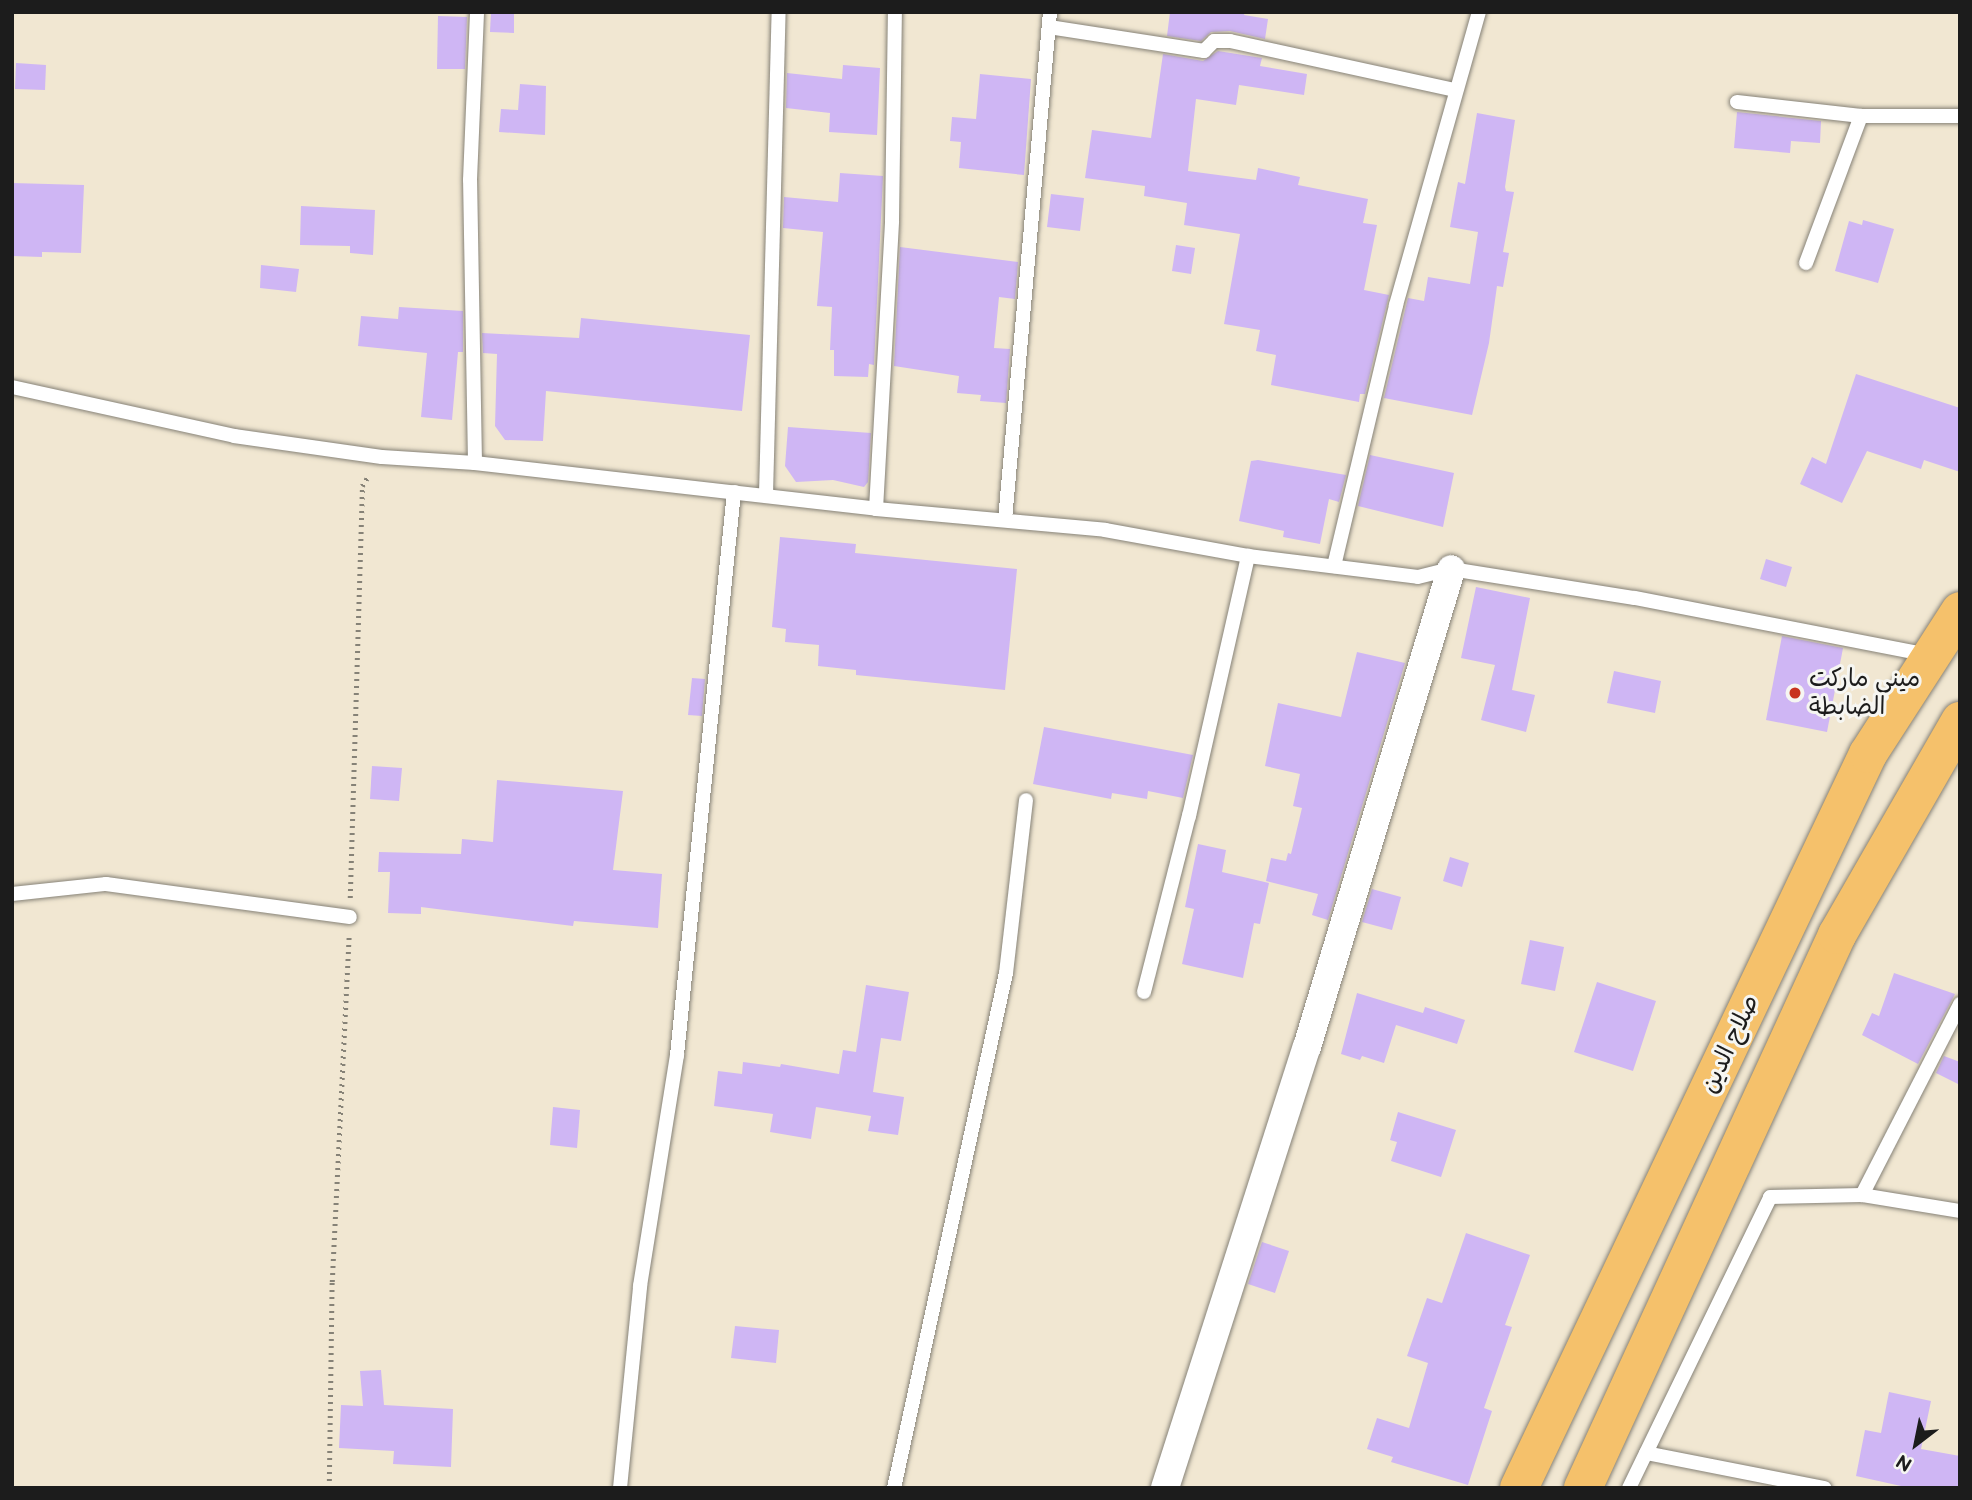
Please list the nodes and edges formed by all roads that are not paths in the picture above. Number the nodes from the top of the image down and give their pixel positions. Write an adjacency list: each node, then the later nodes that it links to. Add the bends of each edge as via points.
1 (477, 12): 12 (lane, via 470,180)
2 (779, 12): 14 (lane)
3 (895, 12): 15 (lane, via 892,221)
4 (1479, 12): 6 (lane)
5 (1049, 19): 6 (lane, via 1204,51 1214,41 1230,41); 16 (lane)
6 (1455, 90): 18 (lane, via 1396,305)
7 (1737, 102): 8 (lane)
8 (1861, 116): 9 (lane); 10 (lane)
9 (1960, 116)
10 (1806, 263)
11 (12, 387): 12 (lane, via 234,436 382,457)
12 (475, 463): 13 (lane)
13 (734, 492): 14 (lane); 31 (lane, via 680,1027 640,1286)
14 (766, 495): 15 (lane)
15 (876, 509): 16 (lane)
16 (1005, 520): 17 (lane, via 1105,530)
17 (1248, 556): 18 (lane); 26 (lane)
18 (1334, 566): 19 (lane, via 1418,577)
19 (1451, 569): 21 (lane, via 1634,598); 33 (street, via 1307,1047)
20 (1960, 611): 21 (highway, صلاح الدين)
21 (1929, 655): 34 (highway, صلاح الدين, via 1868,754)
22 (1960, 721): 35 (highway, via 1837,935)
23 (1026, 800): 32 (lane, via 1006,973)
24 (12, 894): 25 (lane, via 106,884)
25 (350, 918)
26 (1144, 992)
27 (1960, 1004): 28 (lane)
28 (1862, 1195): 29 (lane); 30 (lane, via 1770,1197)
29 (1960, 1211)
30 (1646, 1454): 36 (lane); 37 (lane)
31 (620, 1488)
32 (894, 1488)
33 (1165, 1488)
34 (1519, 1488)
35 (1583, 1488)
36 (1629, 1488)
37 (1825, 1488)

